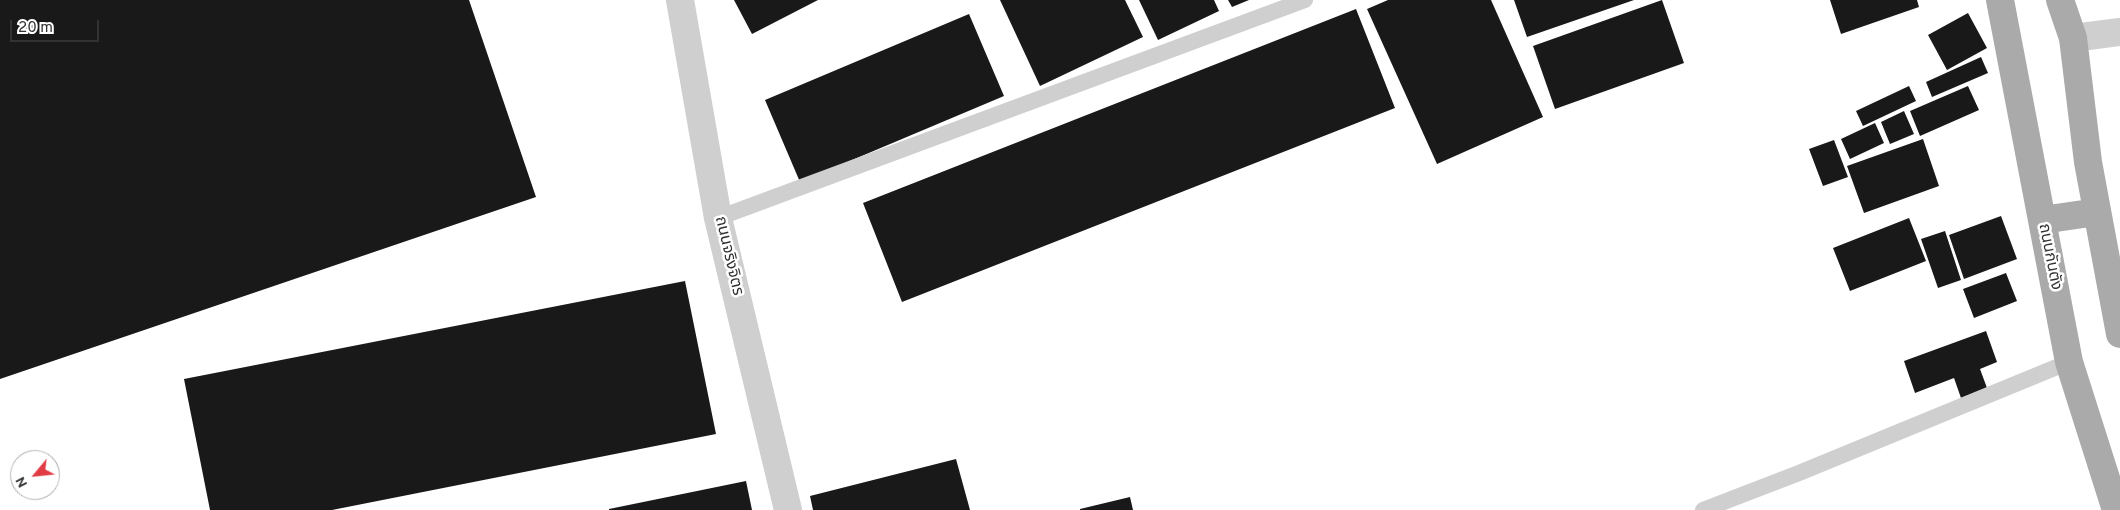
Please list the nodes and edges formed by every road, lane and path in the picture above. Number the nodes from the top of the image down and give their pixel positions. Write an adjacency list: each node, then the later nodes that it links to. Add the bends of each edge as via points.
1 (680, 0): 8 (street, ถนนจริงจิตร)
2 (1305, 0): 8 (lane)
3 (2000, 0): 9 (main road, ถนนกันตัง)
4 (2060, 0): 6 (main road)
5 (2120, 32): 6 (street)
6 (2073, 38): 7 (main road)
7 (2097, 212): 9 (main road); 10 (main road)
8 (718, 218): 13 (street, ถนนจริงจิตร)
9 (2042, 220): 12 (main road, ถนนกันตัง)
10 (2115, 286): 11 (main road)
11 (2120, 334)
12 (2068, 362): 14 (lane); 15 (main road, ถนนกันตัง)
13 (788, 510)
14 (1703, 510)
15 (2116, 510)

